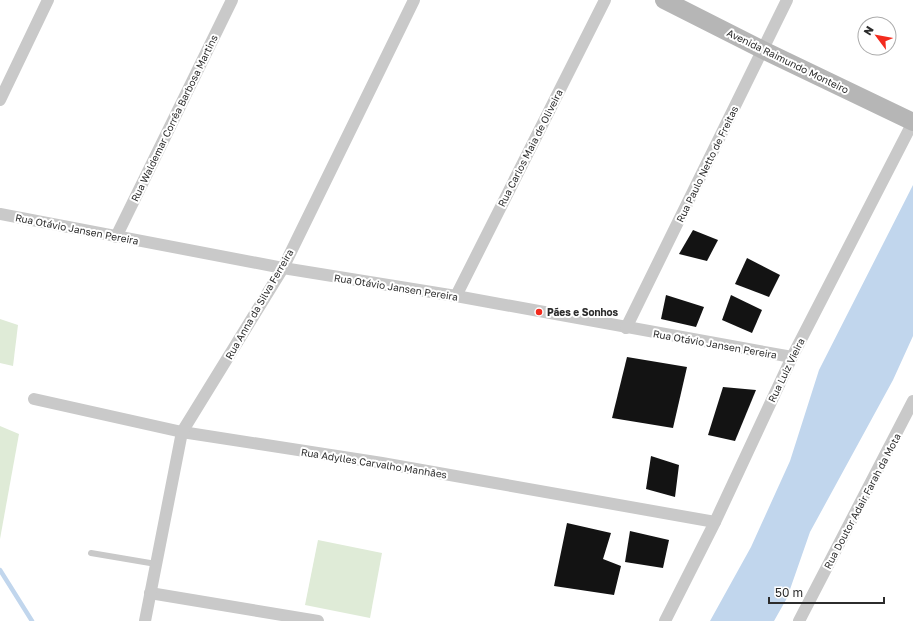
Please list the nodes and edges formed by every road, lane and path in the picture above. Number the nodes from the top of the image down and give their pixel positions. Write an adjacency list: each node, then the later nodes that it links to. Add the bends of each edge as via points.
1 (48, 0): 8 (street)
2 (232, 0): 11 (street, Rua Waldemar Corrêa Barbosa Martins)
3 (414, 0): 12 (street, Rua Anna da Silva Ferreira)
4 (604, 0): 13 (street, Rua Carlos Maia de Oliveira)
5 (664, 0): 7 (street, Avenida Raimundo Monteiro)
6 (787, 0): 7 (street, Rua Paulo Netto de Freitas)
7 (763, 50): 9 (street, Avenida Raimundo Monteiro); 14 (street, Rua Paulo Netto de Freitas)
8 (0, 100)
9 (913, 122): 15 (street, Rua Luiz Vieira)
10 (0, 214): 11 (street, Rua Otávio Jansen Pereira)
11 (116, 237): 12 (street, Rua Otávio Jansen Pereira)
12 (283, 268): 13 (street, Rua Otávio Jansen Pereira); 18 (street, Rua Anna da Silva Ferreira)
13 (456, 296): 14 (street, Rua Otávio Jansen Pereira)
14 (626, 328): 15 (street, Rua Otávio Jansen Pereira)
15 (792, 357): 19 (street, Rua Luiz Vieira)
16 (34, 399): 18 (street, Rua Adylles Carvalho Manhães)
17 (913, 401): 26 (street, Rua Doutor Adair Farah da Mota)
18 (182, 432): 19 (street, Rua Adylles Carvalho Manhães, via 382,463); 21 (street, Rua Anna da Silva Ferreira)
19 (715, 522): 25 (street, Rua Luiz Vieira)
20 (91, 553): 21 (lane)
21 (156, 564): 22 (street, Rua Anna da Silva Ferreira)
22 (150, 593): 23 (street, Rua Anna da Silva Ferreira); 24 (street)
23 (145, 621)
24 (318, 621)
25 (665, 621)
26 (799, 621)

